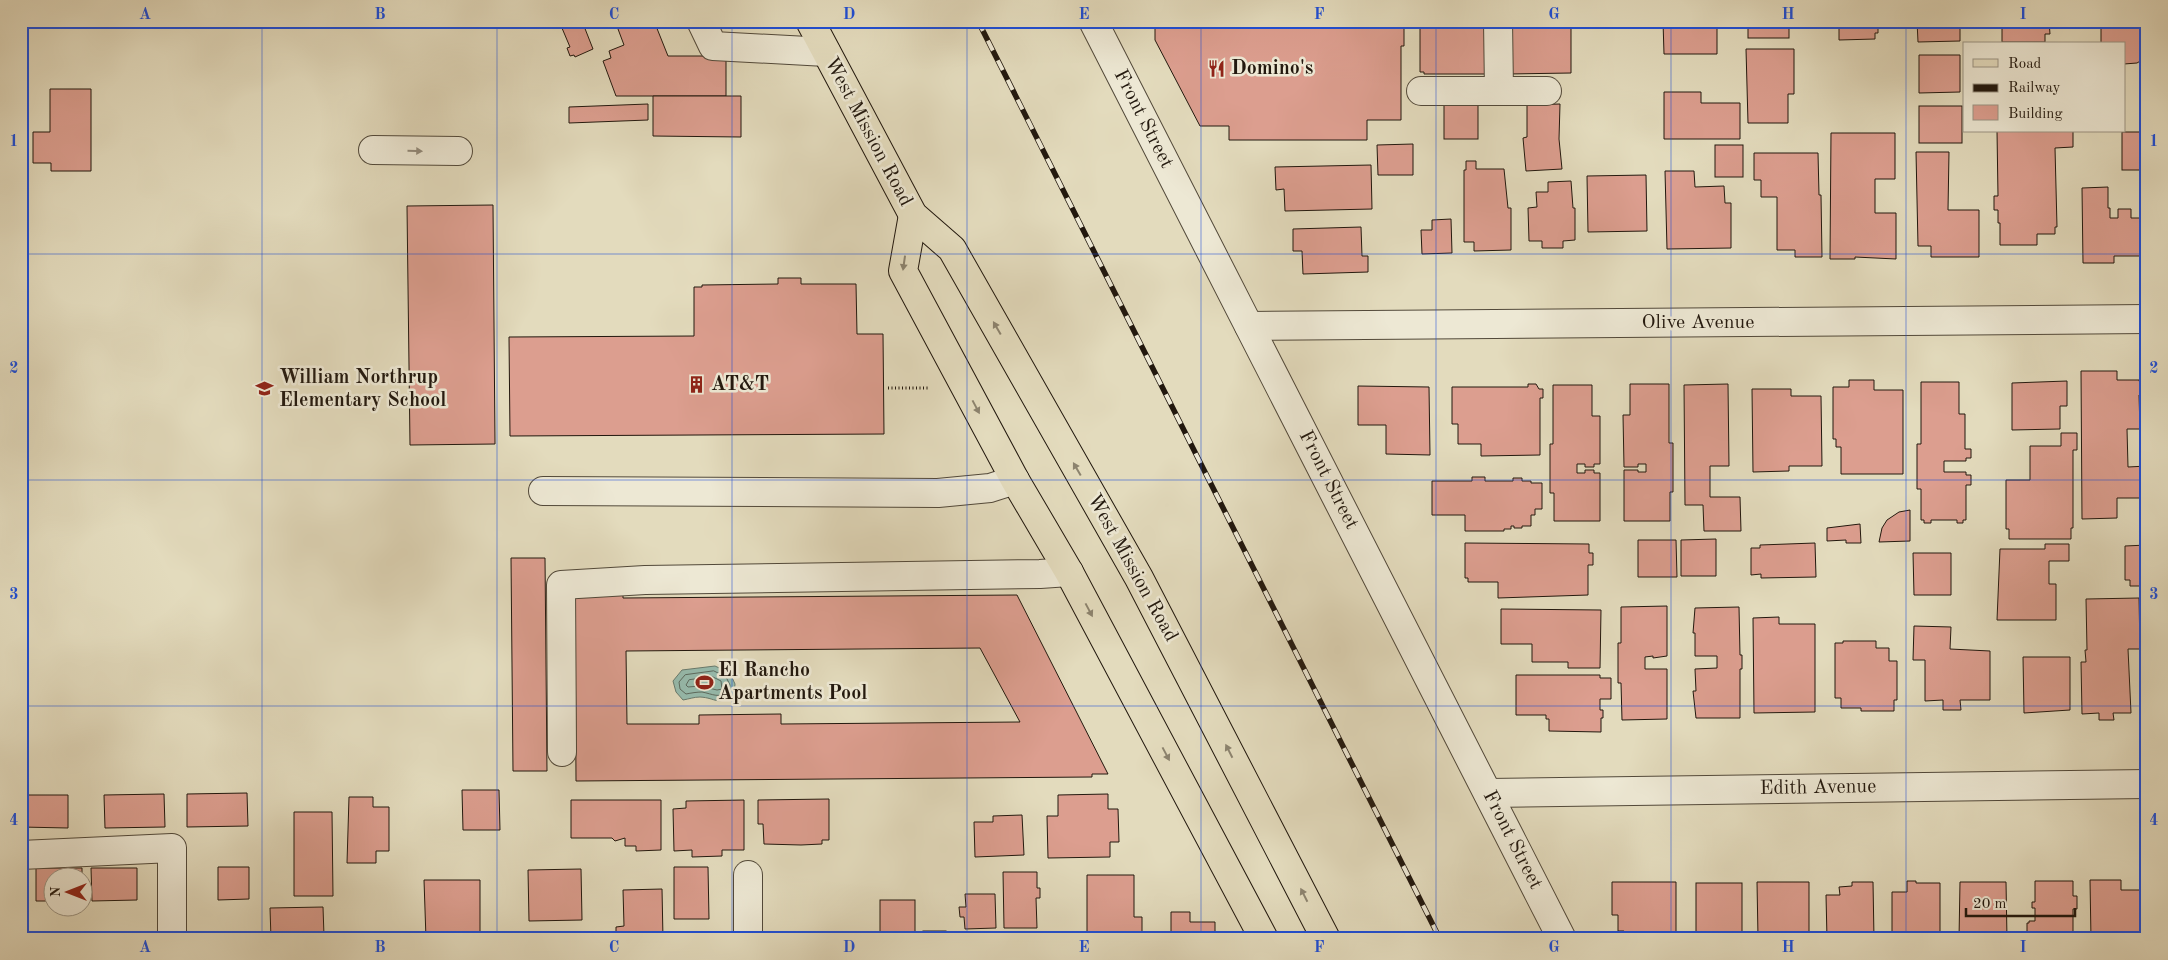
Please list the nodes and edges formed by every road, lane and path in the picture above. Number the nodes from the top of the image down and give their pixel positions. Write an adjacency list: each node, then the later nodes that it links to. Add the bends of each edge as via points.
1 (701, 21): 5 (street, via 713,46)
2 (810, 21): 5 (main road, West Mission Road)
3 (1093, 21): 13 (street, Front Street)
4 (1498, 21): 7 (street)
5 (826, 52): 11 (main road, West Mission Road)
6 (1421, 91): 7 (street)
7 (1499, 91): 8 (street)
8 (1547, 91)
9 (373, 150): 10 (street, one-way to 10)
10 (458, 152)
11 (912, 215): 16 (main road, West Mission Road, one-way to 16, via 903,271); 27 (main road, West Mission Road, one-way to 11, via 1139,578 967,275 952,249)
12 (2147, 320): 13 (street, Olive Avenue)
13 (1248, 326): 21 (street, Front Street)
14 (888, 388): 15 (path)
15 (936, 388)
16 (1015, 480): 17 (street, via 990,488 938,493); 18 (main road, West Mission Road)
17 (543, 491)
18 (1069, 572): 19 (street, via 645,580 561,585); 26 (main road, West Mission Road, one-way to 26)
19 (562, 752)
20 (2147, 784): 21 (street, Edith Avenue)
21 (1488, 793): 28 (street, Front Street)
22 (21, 855): 24 (street, via 172,848)
23 (748, 874): 25 (street)
24 (172, 939)
25 (748, 939)
26 (1264, 939)
27 (1326, 939)
28 (1562, 939)

